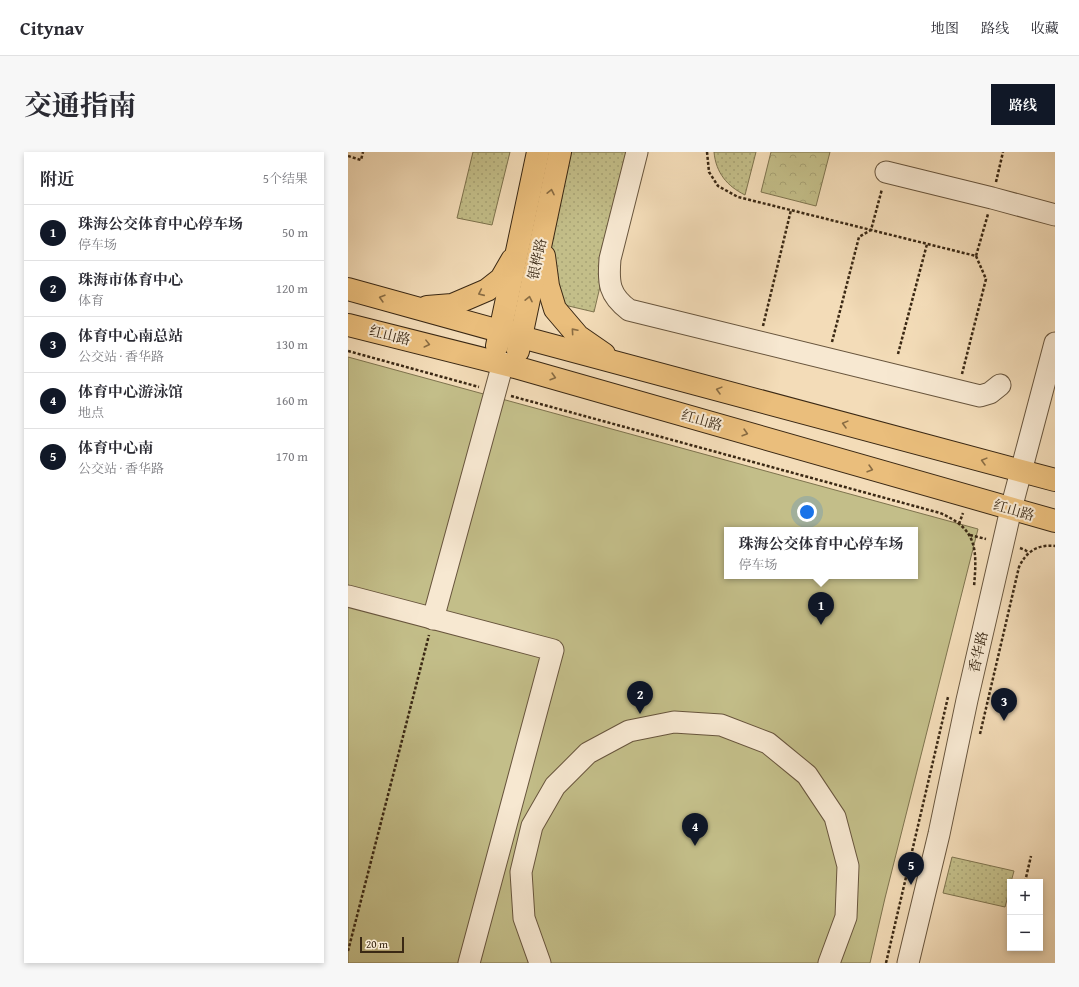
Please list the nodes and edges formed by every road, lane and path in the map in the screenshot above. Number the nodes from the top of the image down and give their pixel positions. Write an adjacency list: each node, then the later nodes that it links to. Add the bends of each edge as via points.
1 (363, 152): 7 (path, via 361,160)
2 (538, 152): 12 (main road, 银桦路)
3 (560, 152): 12 (main road, 银桦路, one-way to 3)
4 (637, 152): 20 (street, via 610,259 610,286 614,295 629,310)
5 (707, 152): 10 (path, via 709,172 718,186 738,197)
6 (1003, 152): 9 (path)
7 (348, 156)
8 (886, 172): 9 (street); 13 (path)
9 (992, 198): 11 (street); 15 (path)
10 (792, 210): 13 (path); 20 (path)
11 (1055, 215)
12 (533, 229): 17 (main road, one-way to 17, via 501,279 488,290 452,306); 19 (main road, 银桦路); 25 (main road, one-way to 12, via 578,336 555,309)
13 (871, 230): 14 (path); 21 (path, via 859,237)
14 (927, 244): 15 (path); 24 (path)
15 (976, 256): 27 (path, via 986,279)
16 (348, 289): 17 (main road, one-way to 16)
17 (415, 308): 19 (main road)
18 (348, 325): 26 (main road, 红山路, one-way to 26)
19 (511, 334): 25 (main road); 26 (main road, 银桦路)
20 (759, 342): 28 (street, via 980,396)
21 (831, 344)
22 (1055, 344): 30 (street, 香华路)
23 (348, 350): 29 (path)
24 (898, 354)
25 (617, 363): 30 (main road, one-way to 25)
26 (504, 364): 29 (street); 32 (main road, 红山路, one-way to 32)
27 (962, 374)
28 (1000, 386)
29 (495, 392): 35 (path, via 940,513 964,527 969,535 975,549); 37 (street)
30 (1022, 471): 31 (main road); 32 (street, 香华路)
31 (1055, 480)
32 (1011, 509): 33 (main road, 红山路); 47 (street, 香华路)
33 (1055, 521)
34 (1055, 546): 39 (path, via 1034,548 1022,559)
35 (973, 588)
36 (348, 596): 37 (street)
37 (433, 619): 42 (path); 43 (street, via 553,650)
38 (949, 694): 46 (path)
39 (978, 740)
40 (1031, 856): 41 (path)
41 (1026, 879)
42 (348, 951)
43 (469, 963)
44 (539, 963): 45 (street, via 524,918 522,895 521,872 532,826 555,786 588,753 629,731 674,722 721,725 768,743 807,775 834,817 848,866 846,917)
45 (829, 963)
46 (886, 963)
47 (908, 963)

